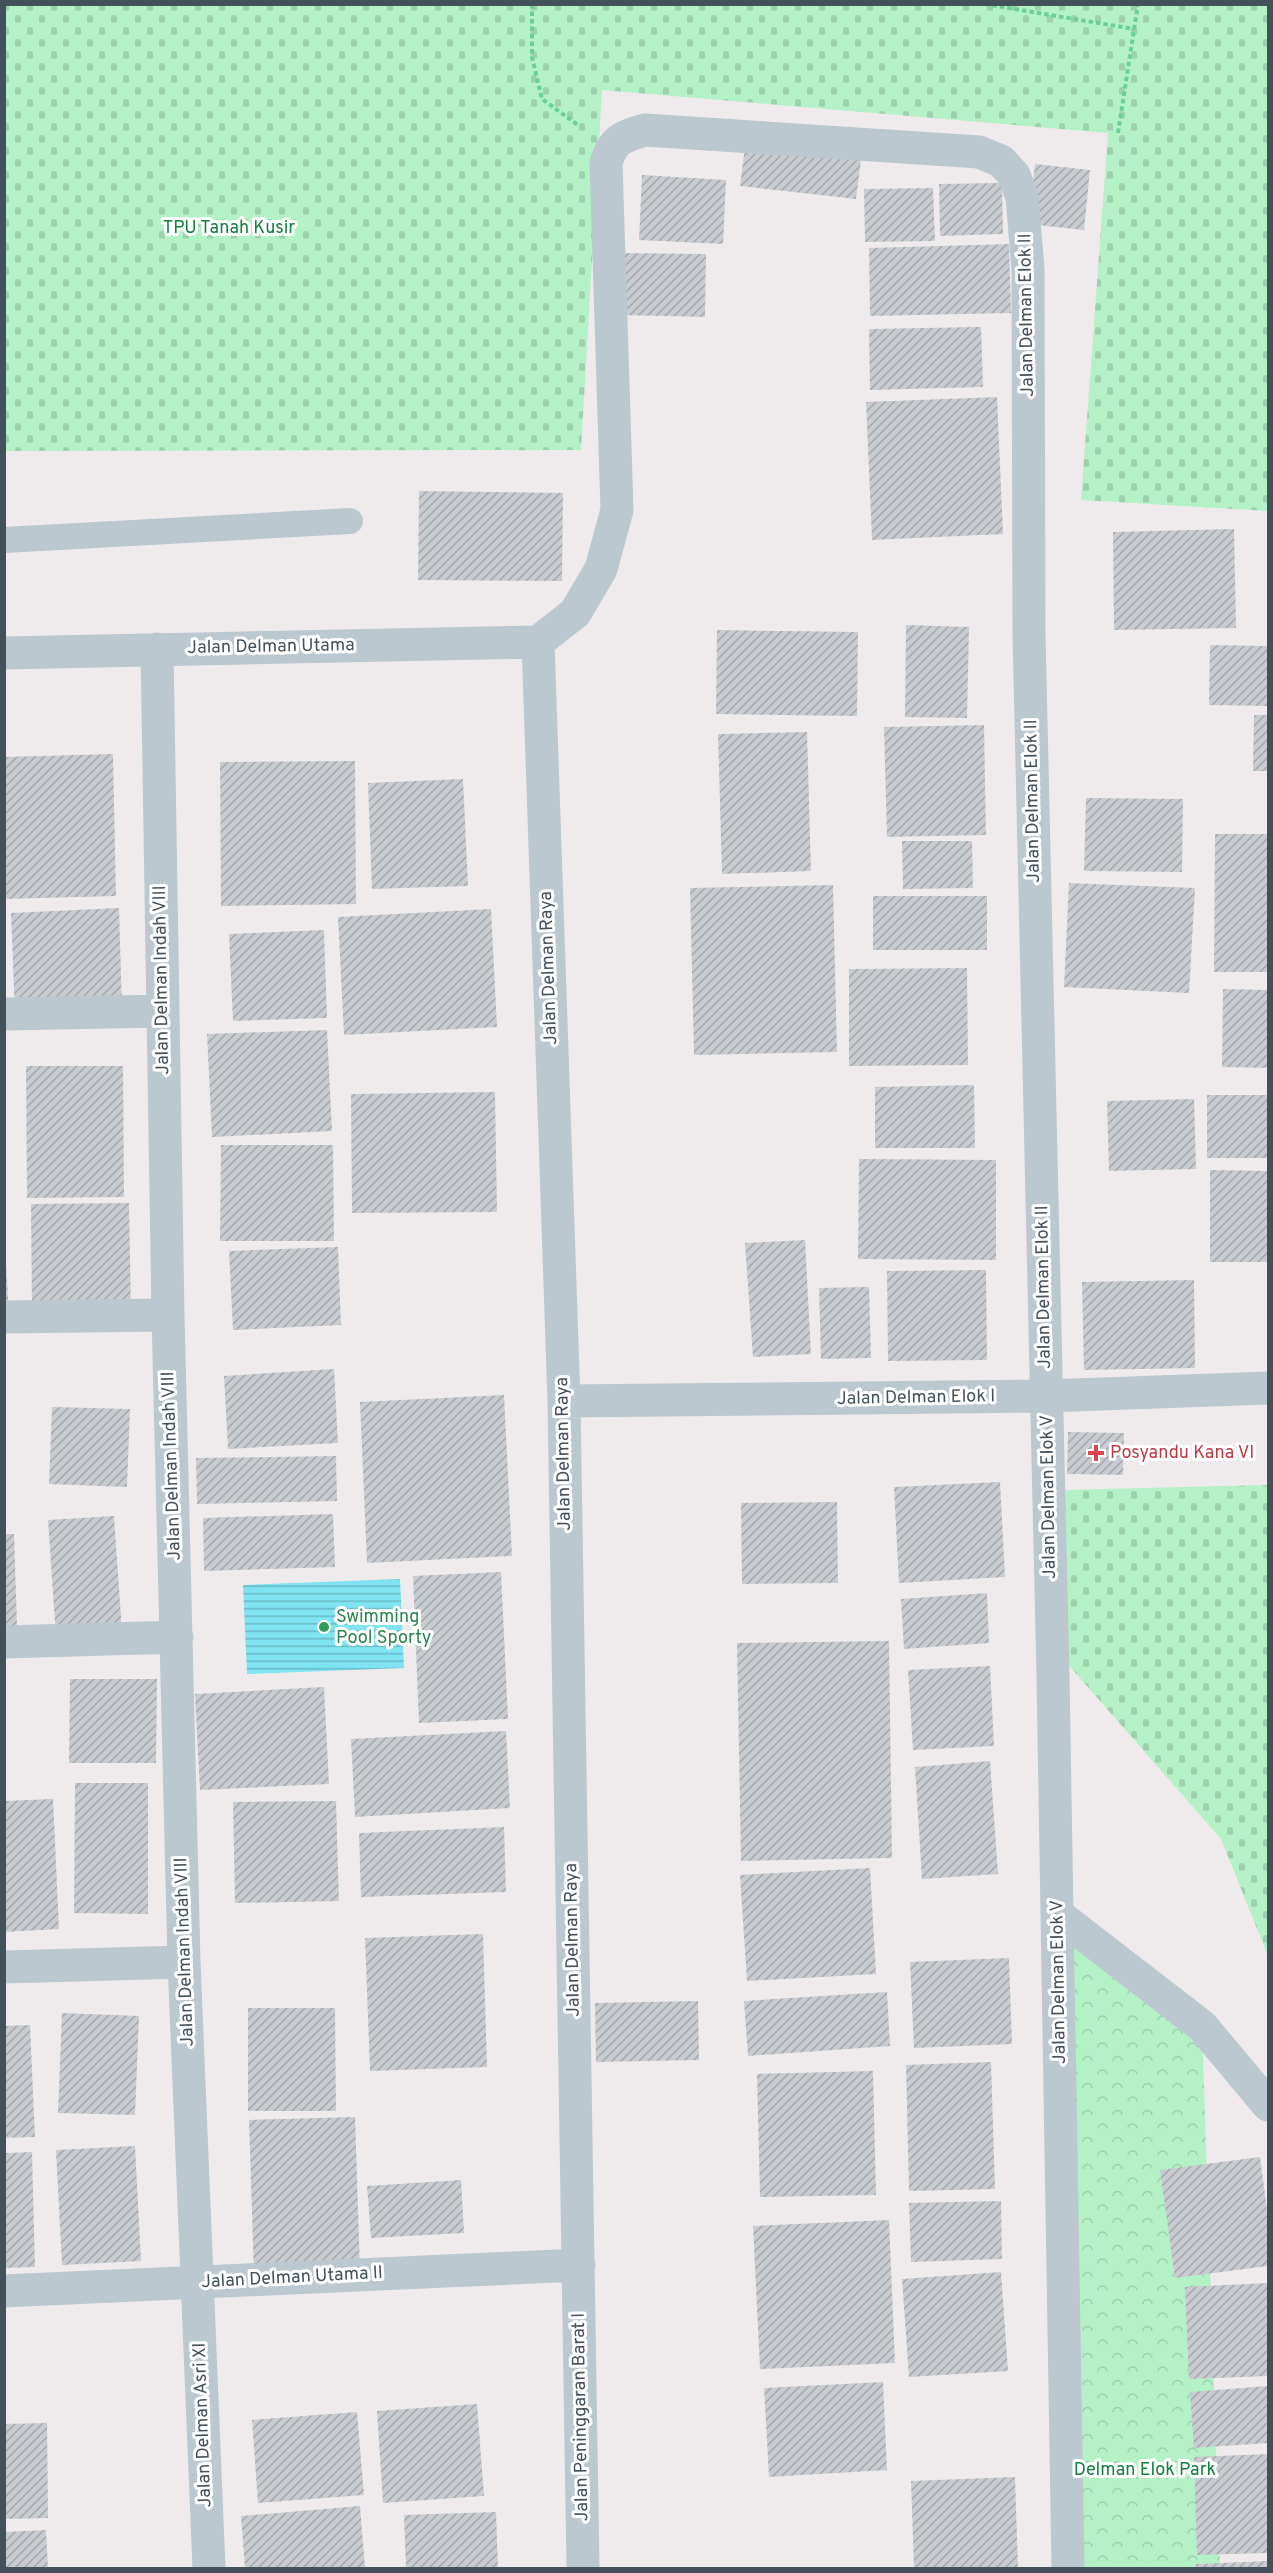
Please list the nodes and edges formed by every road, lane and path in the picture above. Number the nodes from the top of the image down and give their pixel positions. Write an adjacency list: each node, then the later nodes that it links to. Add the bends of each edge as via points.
1 (532, 4): 6 (path, via 532,57 542,99)
2 (985, 4): 4 (path)
3 (1138, 4): 4 (path)
4 (1134, 29): 5 (path)
5 (1119, 133)
6 (610, 148): 9 (street, via 606,163 617,510 601,569 575,613); 17 (street, Jalan Delman Elok II, via 620,139 645,130 979,152 1001,161 1014,175 1022,197 1028,269 1029,634)
7 (350, 521): 8 (lane)
8 (4, 540)
9 (538, 642): 10 (street, Jalan Delman Utama); 18 (street, Jalan Delman Raya)
10 (157, 650): 11 (street, Jalan Delman Utama); 12 (street, Jalan Delman Indah VIII)
11 (4, 653)
12 (163, 1011): 13 (street); 14 (street, Jalan Delman Indah VIII)
13 (4, 1014)
14 (168, 1315): 15 (street); 19 (street, Jalan Delman Indah VIII)
15 (4, 1317)
16 (1269, 1388): 17 (street, Jalan Delman Elok I)
17 (1046, 1396): 18 (street, Jalan Delman Elok I); 21 (street, Jalan Delman Elok V)
18 (564, 1401): 25 (street, Jalan Delman Raya)
19 (177, 1636): 20 (street); 22 (street, Jalan Delman Indah VIII)
20 (4, 1642)
21 (1057, 1914): 24 (street, via 1202,2026); 30 (street, Jalan Delman Elok V)
22 (184, 1962): 23 (street); 26 (street, Jalan Delman Indah VIII)
23 (4, 1967)
24 (1269, 2105)
25 (579, 2265): 26 (street, Jalan Delman Utama II); 29 (street, Jalan Peninggaran Barat I)
26 (197, 2282): 27 (street, Jalan Delman Utama II); 28 (street, Jalan Delman Asri XI)
27 (4, 2291)
28 (209, 2568)
29 (583, 2568)
30 (1068, 2568)

